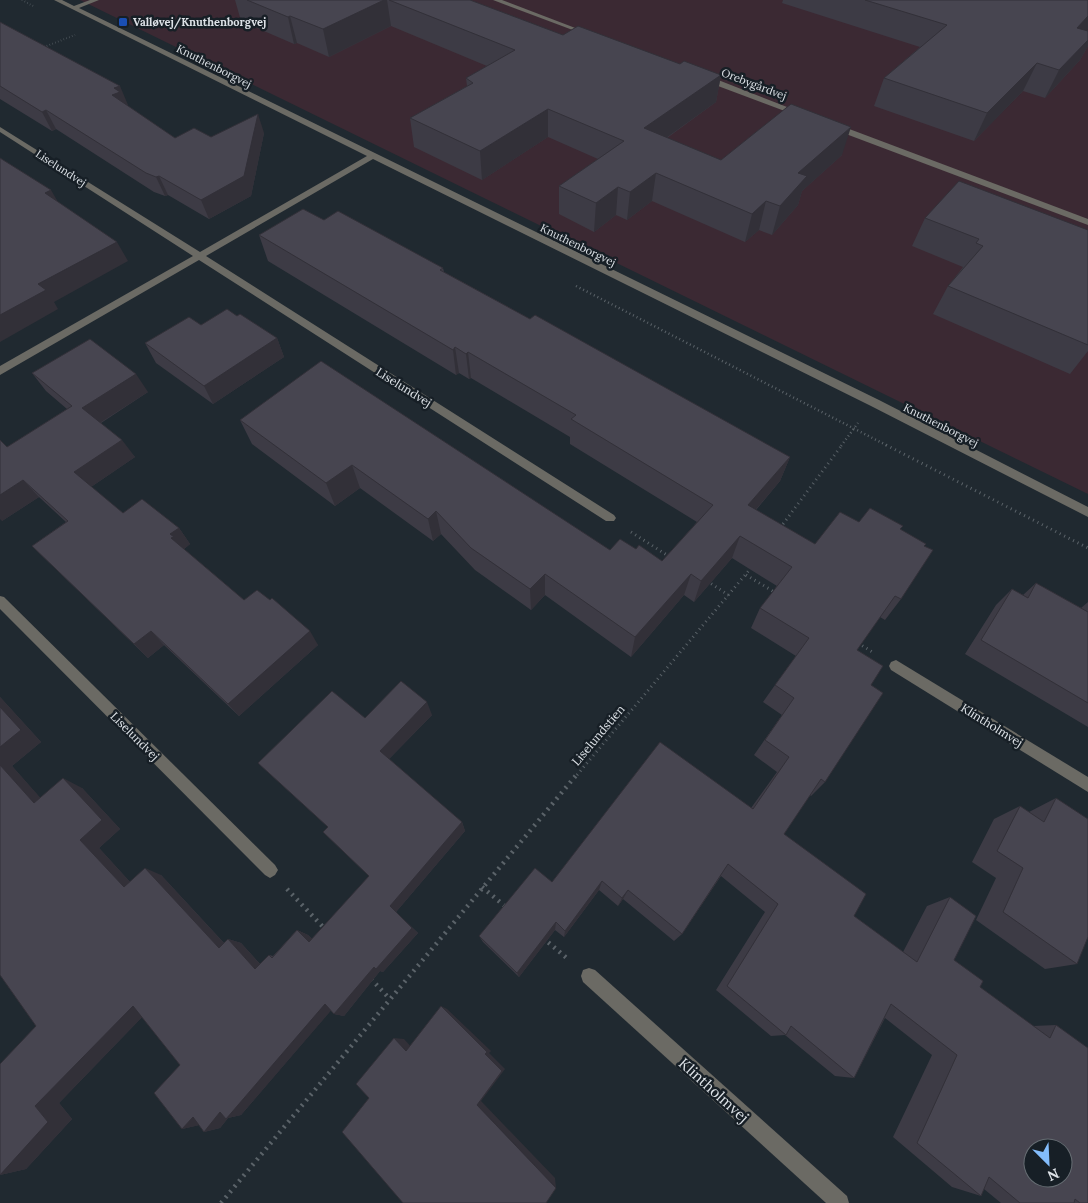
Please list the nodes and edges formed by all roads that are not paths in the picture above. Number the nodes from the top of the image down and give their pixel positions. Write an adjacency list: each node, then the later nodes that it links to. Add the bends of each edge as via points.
1 (56, 0): 4 (street, Knuthenborgvej)
2 (96, 0): 4 (street)
3 (496, 0): 5 (street)
4 (74, 8): 10 (street, Knuthenborgvej)
5 (600, 39)
6 (693, 74): 7 (street, Orebygårdvej)
7 (812, 118)
8 (820, 122): 11 (street)
9 (0, 129): 12 (street, Liselundvej)
10 (371, 157): 12 (street); 14 (street, Knuthenborgvej, via 875,403)
11 (1088, 222)
12 (198, 256): 13 (street); 15 (street, Liselundvej)
13 (0, 371)
14 (1088, 512)
15 (610, 518)
16 (0, 601): 19 (street, Liselundvej)
17 (896, 666): 18 (street, Klintholmvej)
18 (1088, 785)
19 (270, 870)
20 (589, 976): 21 (street, Klintholmvej)
21 (840, 1203)

